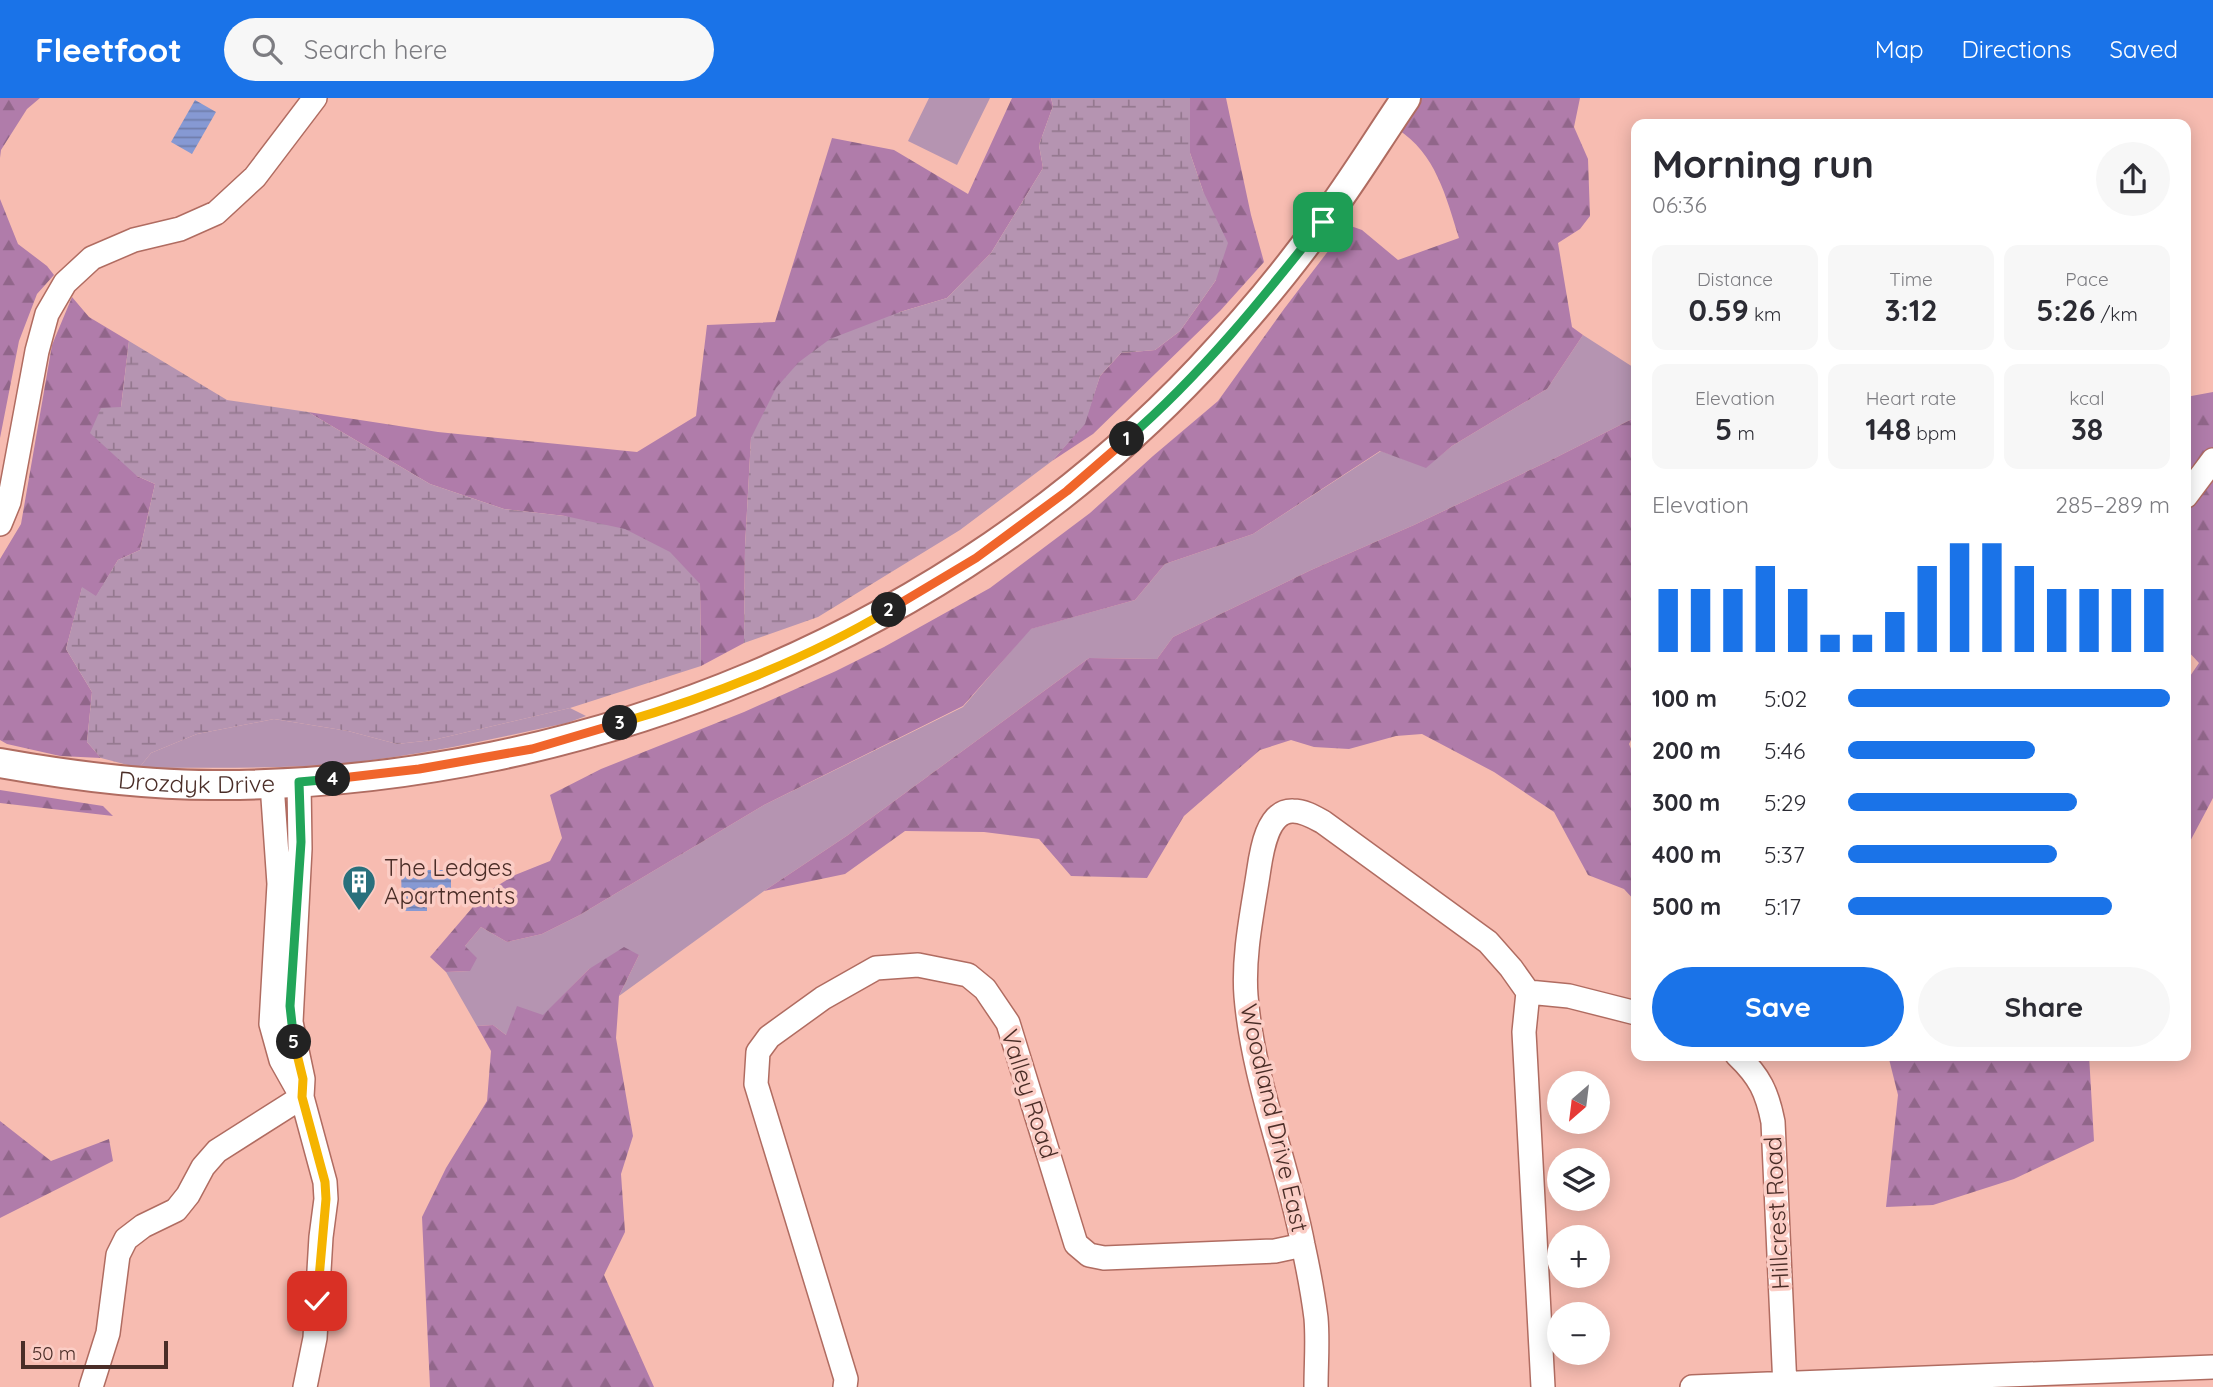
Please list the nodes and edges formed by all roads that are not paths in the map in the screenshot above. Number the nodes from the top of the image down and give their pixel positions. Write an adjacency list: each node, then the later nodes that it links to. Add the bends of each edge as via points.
1 (315, 98): 5 (street, via 255,177 216,213 92,258 65,283 47,314 37,351 9,502)
2 (1406, 98): 7 (street, Drozdyk Drive, via 1323,222 1199,370 1067,491 976,558 879,616 769,671 659,712 532,749 419,769)
3 (2213, 460): 4 (street)
4 (2191, 489)
5 (0, 524)
6 (0, 763): 7 (street, Drozdyk Drive, via 141,782)
7 (286, 783): 11 (street, via 271,1024 281,1060)
8 (1528, 992): 9 (street, via 1569,996); 12 (street, Woodland Drive East, via 1488,942 1323,822 1293,811 1282,813 1273,822 1260,859 1246,994 1265,1101); 19 (street, via 1524,1032)
9 (1631, 1012)
10 (1743, 1061): 14 (street, Hillcrest Road, via 1768,1097 1773,1122)
11 (302, 1097): 15 (street, via 217,1151 176,1210 126,1240 118,1255 108,1333); 16 (street, via 326,1199 315,1338)
12 (1303, 1245): 17 (street, Valley Road, via 1275,1251 1088,1255 1076,1244 1008,1023 985,989 968,975 949,969 918,965 876,968 823,998 769,1037 758,1052 756,1067 756,1084); 18 (street, Woodland Drive East, via 1315,1318)
13 (2213, 1367): 14 (street)
14 (1784, 1385): 20 (street)
15 (91, 1387)
16 (305, 1387)
17 (845, 1387)
18 (1316, 1387)
19 (1543, 1387)
20 (1692, 1387)

